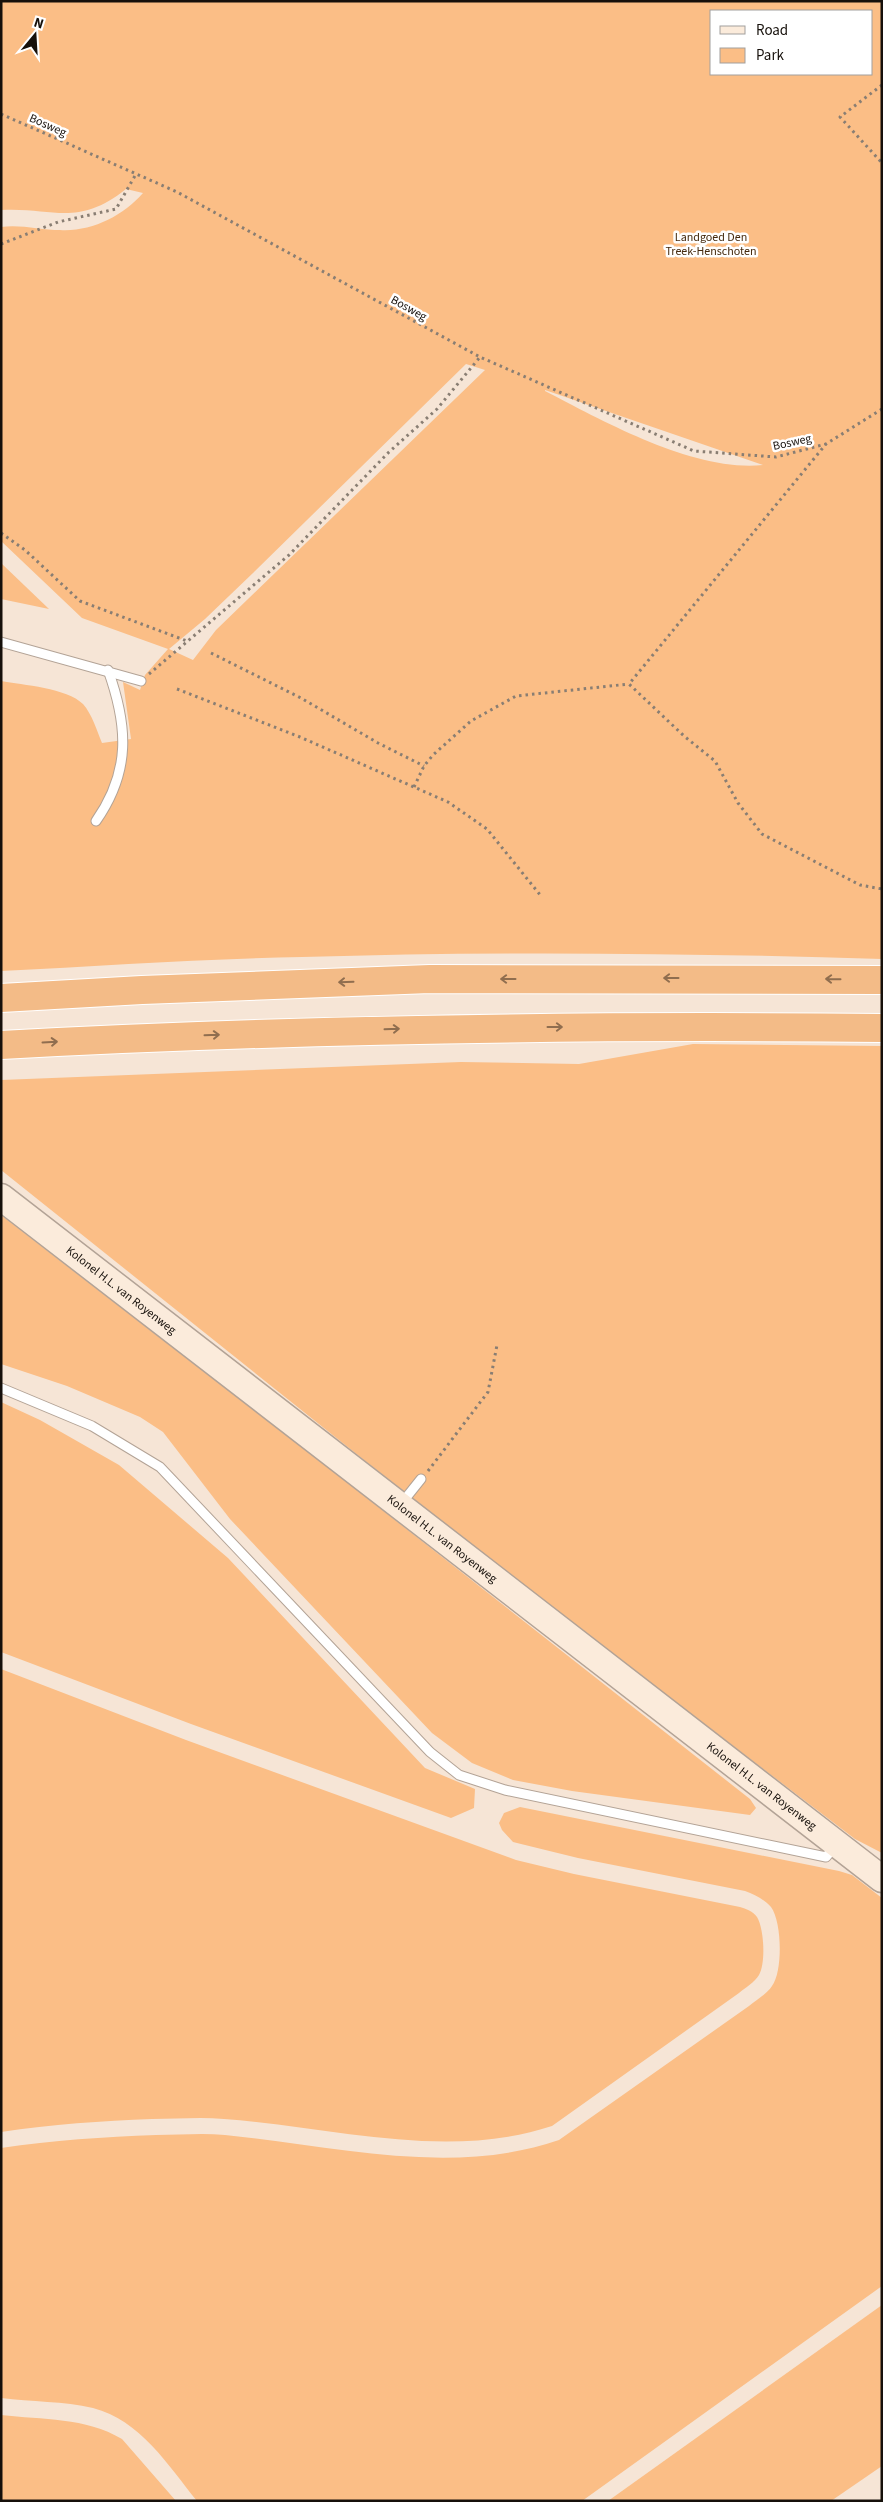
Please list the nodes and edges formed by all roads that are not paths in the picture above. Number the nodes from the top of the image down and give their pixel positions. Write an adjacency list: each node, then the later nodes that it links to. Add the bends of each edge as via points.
1 (1, 642): 2 (lane)
2 (108, 670): 3 (lane); 4 (lane, via 120,709 122,765 110,802)
3 (141, 680)
4 (96, 821)
5 (882, 980): 6 (highway, one-way to 6, via 430,979)
6 (1, 998)
7 (882, 1028): 8 (highway, one-way to 7, via 429,1028)
8 (1, 1045)
9 (1, 1197): 12 (street, Kolonel H.L. van Royenweg)
10 (1, 1388): 13 (lane, via 92,1426 160,1467 430,1752 459,1775 504,1790 826,1857)
11 (422, 1479): 12 (lane)
12 (400, 1507): 13 (street, Kolonel H.L. van Royenweg)
13 (836, 1844): 14 (street, Kolonel H.L. van Royenweg)
14 (877, 1873)

